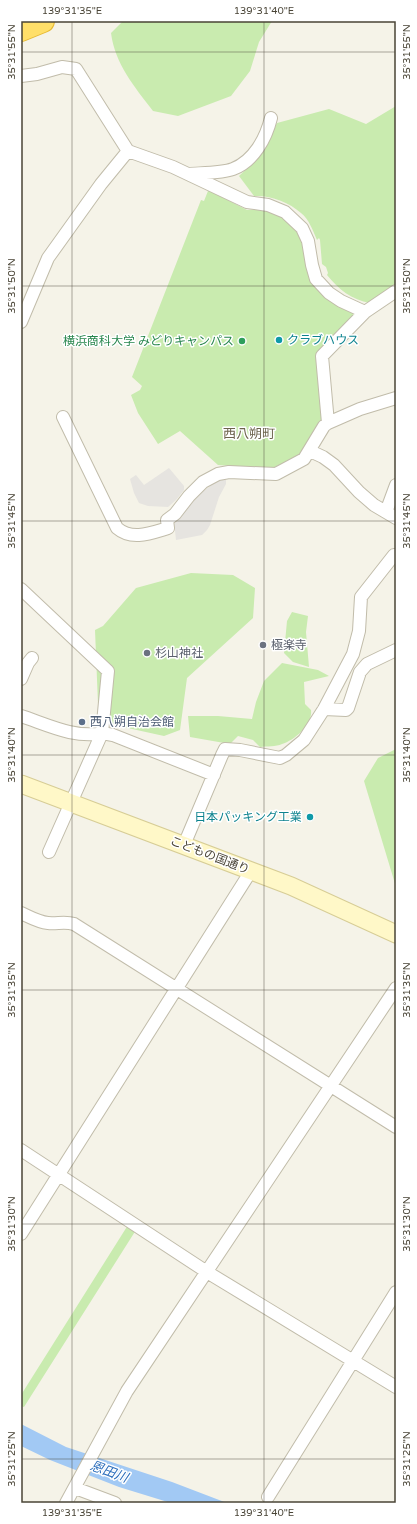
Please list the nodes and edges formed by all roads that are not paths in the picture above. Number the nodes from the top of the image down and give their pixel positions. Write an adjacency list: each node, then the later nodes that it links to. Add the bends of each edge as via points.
1 (43, 21): 2 (highway)
2 (21, 30)
3 (21, 76): 5 (street, via 62,67 76,69)
4 (271, 118): 6 (street, via 268,131 249,160 233,170)
5 (128, 151): 6 (street); 9 (street, via 48,258)
6 (188, 174): 8 (street, via 247,202 268,205 285,212 302,228 308,241 316,279 341,301)
7 (396, 291): 8 (street)
8 (365, 312): 12 (street, via 322,356)
9 (21, 322)
10 (396, 398): 12 (street, via 360,409)
11 (63, 417): 13 (street, via 117,528 132,535 145,535 168,528 167,520 189,496 203,482 218,474 276,474 304,459)
12 (328, 423): 13 (street)
13 (310, 451): 15 (street, via 334,465 359,492)
14 (396, 485): 15 (street)
15 (391, 515)
16 (396, 555): 21 (street, via 361,597 359,631 353,654)
17 (21, 589): 23 (street, via 108,671)
18 (396, 650): 21 (street, via 367,664 360,672 346,710)
19 (32, 658): 20 (street)
20 (21, 679)
21 (324, 709): 24 (street, via 304,740 286,755 280,758 225,749)
22 (21, 716): 23 (street, via 64,731 94,735)
23 (102, 733): 24 (street); 26 (street)
24 (214, 775): 27 (street)
25 (21, 784): 26 (main road, こどもの国通り)
26 (70, 803): 27 (main road, こどもの国通り); 28 (street)
27 (184, 845): 29 (main road, こどもの国通り)
28 (49, 852)
29 (250, 871): 31 (main road, こどもの国通り, via 291,886); 33 (street)
30 (21, 913): 33 (street, via 40,922 74,924)
31 (396, 934)
32 (396, 988): 34 (street)
33 (176, 989): 34 (street); 37 (street)
34 (331, 1087): 35 (street); 39 (street)
35 (396, 1127)
36 (21, 1150): 37 (street)
37 (59, 1174): 38 (street); 39 (street)
38 (21, 1234)
39 (208, 1272): 41 (street); 43 (street, via 127,1391)
40 (396, 1292): 41 (street)
41 (353, 1360): 42 (street); 44 (street)
42 (396, 1387)
43 (76, 1486): 45 (street); 46 (street)
44 (268, 1497)
45 (66, 1503)
46 (115, 1503)

